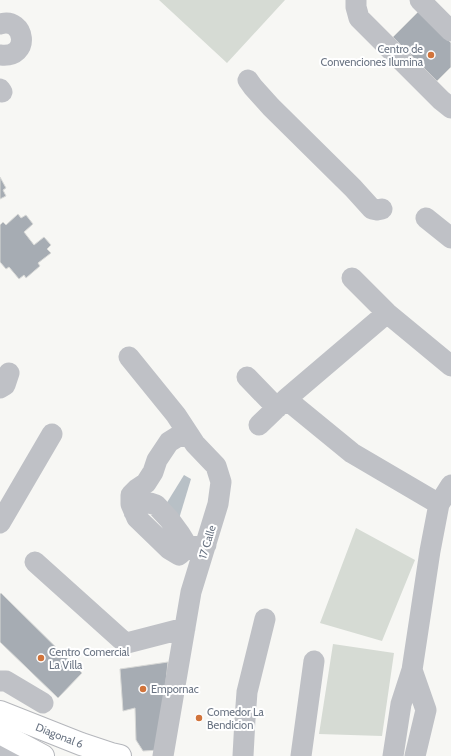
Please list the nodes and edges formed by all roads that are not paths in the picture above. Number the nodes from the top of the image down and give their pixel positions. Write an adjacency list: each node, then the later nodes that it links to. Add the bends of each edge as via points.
1 (356, 0): 7 (street, via 359,18)
2 (420, 0): 4 (street)
3 (0, 24): 5 (street, via 11,24 17,28 22,42 14,54)
4 (449, 24)
5 (0, 55)
6 (248, 80): 8 (street, via 271,107 372,209)
7 (451, 108)
8 (382, 209)
9 (426, 218): 10 (street)
10 (451, 238)
11 (352, 278): 12 (street)
12 (387, 313): 14 (street); 16 (street)
13 (129, 358): 19 (street, 17 Calle, via 176,415)
14 (451, 366)
15 (247, 377): 16 (street)
16 (281, 404): 17 (street); 21 (street, via 352,453)
17 (259, 425)
18 (52, 434): 22 (street)
19 (188, 434): 23 (street, 17 Calle, via 216,466 221,482 218,504); 23 (street, via 169,442 146,482 131,496 131,504 143,525 178,555)
20 (451, 485): 21 (street)
21 (439, 504): 28 (street)
22 (0, 523)
23 (197, 546): 26 (street, 17 Calle)
24 (35, 562): 26 (street, via 124,642)
25 (265, 619): 38 (street, via 247,692)
26 (185, 628): 37 (street, 17 Calle)
27 (314, 661): 39 (street)
28 (412, 670): 40 (street, via 401,704); 41 (street, via 426,710)
29 (0, 681): 30 (street, via 6,681)
30 (43, 703)
31 (0, 712): 36 (main road, Diagonal 6, via 81,744)
32 (0, 733): 35 (main road, Diagonal 6)
33 (0, 739): 34 (street)
34 (12, 756)
35 (43, 756)
36 (120, 756)
37 (163, 756)
38 (243, 756)
39 (301, 756)
40 (393, 756)
41 (415, 756)

